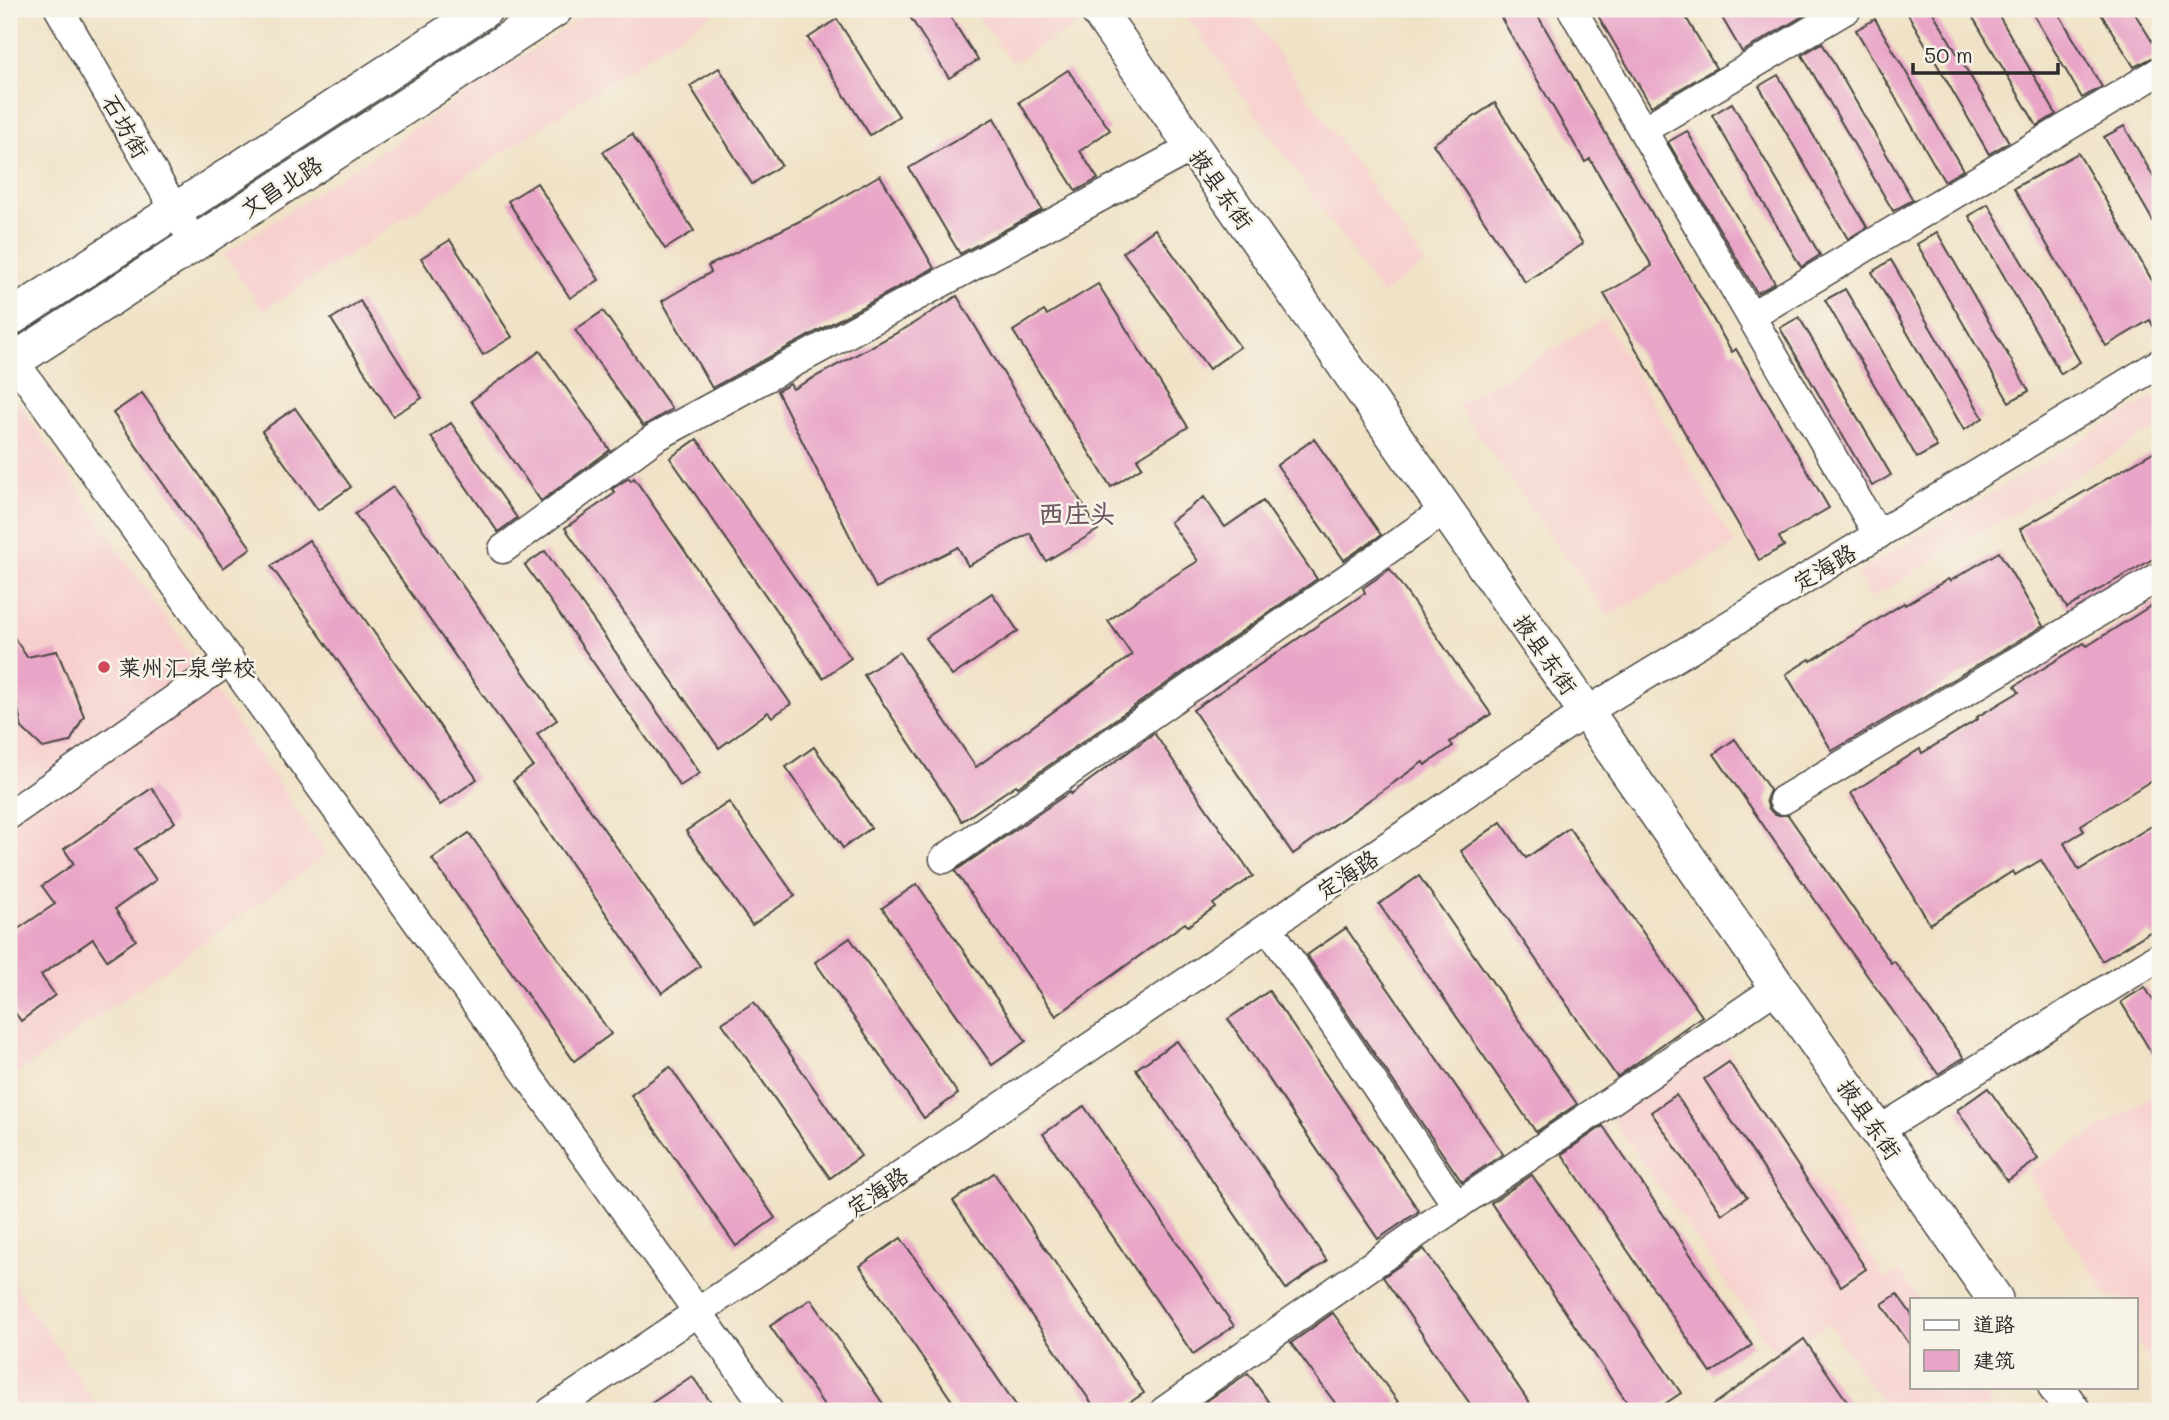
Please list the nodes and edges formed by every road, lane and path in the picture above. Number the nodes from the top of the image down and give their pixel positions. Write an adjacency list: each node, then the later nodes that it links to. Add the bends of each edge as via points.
1 (59, 9): 10 (street, 石坊街)
2 (485, 9): 10 (main road, 文昌北路)
3 (555, 9): 11 (main road, 文昌北路)
4 (1097, 9): 9 (main road, 掖县东街)
5 (1572, 9): 8 (street)
6 (1847, 9): 8 (street)
7 (2160, 71): 12 (street)
8 (1643, 130): 12 (street)
9 (1193, 147): 16 (main road, 掖县东街); 18 (street, via 656,436)
10 (175, 212): 11 (street, 石坊街); 13 (main road, 文昌北路)
11 (194, 243): 14 (main road, 文昌北路)
12 (1751, 316): 17 (street)
13 (9, 319)
14 (12, 362): 20 (street)
15 (2160, 363): 17 (street, 定海路)
16 (1445, 510): 21 (main road, 掖县东街); 24 (street)
17 (1878, 535): 21 (street, 定海路)
18 (503, 549)
19 (2160, 576): 22 (street)
20 (230, 660): 23 (street); 31 (street)
21 (1586, 712): 25 (street, 定海路); 27 (main road, 掖县东街)
22 (1783, 800)
23 (9, 816)
24 (944, 859)
25 (1268, 927): 29 (street); 31 (street, 定海路)
26 (2160, 956): 28 (street)
27 (1778, 988): 28 (main road, 掖县东街); 29 (street)
28 (1878, 1131): 30 (main road, 掖县东街)
29 (1457, 1206): 35 (street)
30 (1994, 1298)
31 (699, 1312): 33 (street, 定海路); 34 (street)
32 (2057, 1388): 36 (main road)
33 (551, 1411)
34 (769, 1411)
35 (1164, 1411)
36 (2073, 1411)

